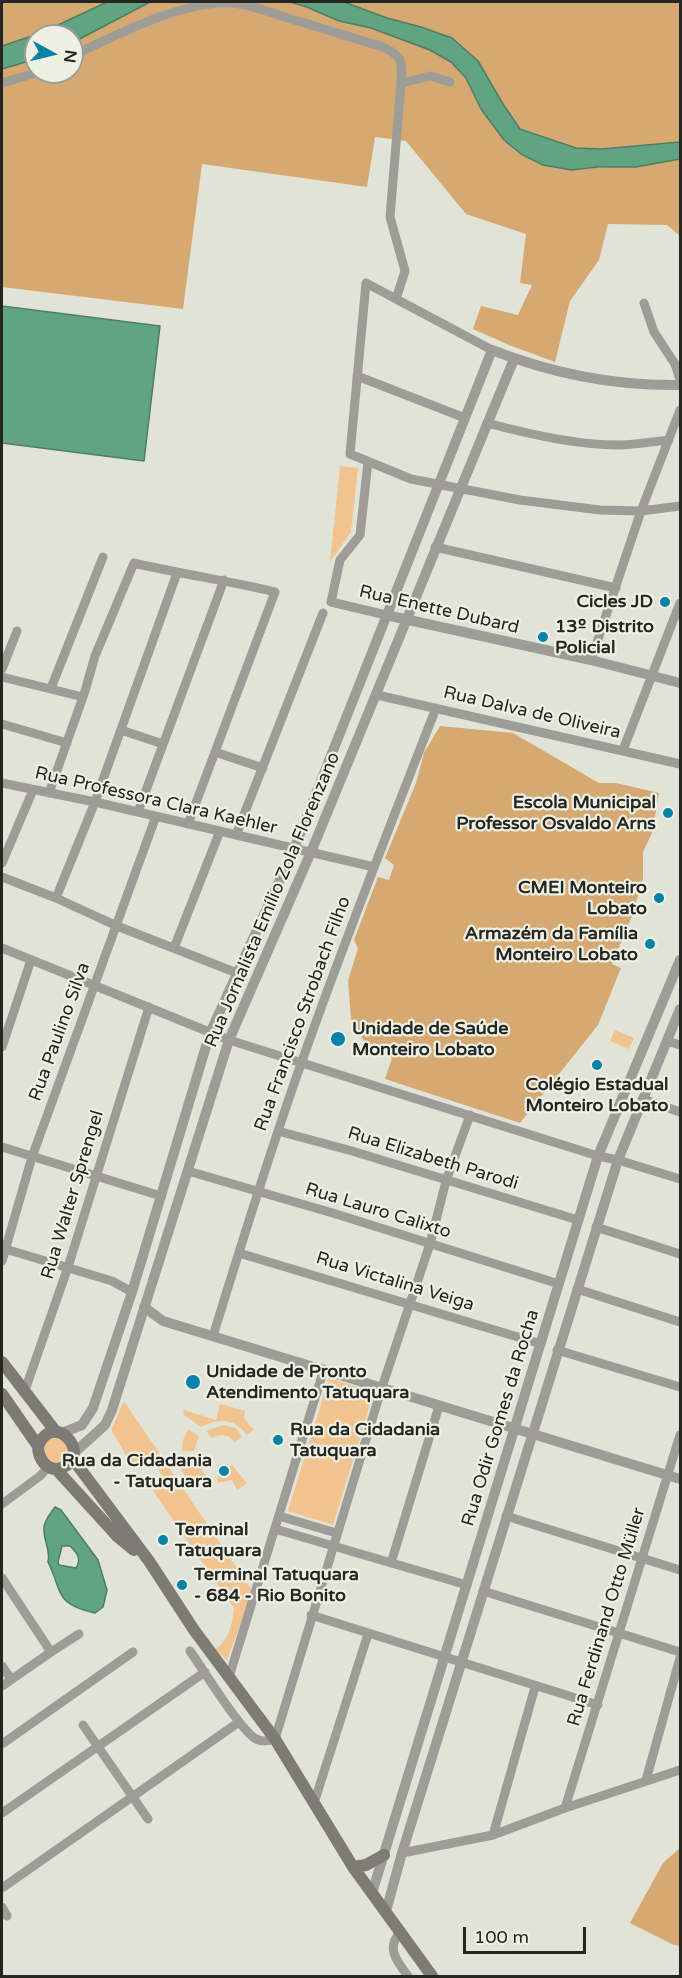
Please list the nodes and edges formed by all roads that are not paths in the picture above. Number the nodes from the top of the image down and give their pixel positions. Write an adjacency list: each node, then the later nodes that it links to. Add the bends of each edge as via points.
1 (84, 51): 5 (street, via 172,13 206,4 233,3 383,47 396,54 402,63)
2 (24, 76): 4 (street)
3 (450, 82): 5 (street, via 430,76)
4 (2, 83)
5 (401, 83): 6 (street, via 390,217 405,271)
6 (396, 298): 8 (street); 10 (street, via 366,283)
7 (644, 303): 11 (street, via 654,332)
8 (492, 350): 9 (street); 14 (street, Rua Jornalista Emílio Zola Florenzano)
9 (514, 359): 12 (street, via 608,382); 15 (street, Rua Jornalista Emílio Zola Florenzano)
10 (357, 376): 14 (street); 17 (street, via 350,454)
11 (681, 380)
12 (681, 385)
13 (681, 410): 16 (street)
14 (465, 418): 18 (street, Rua Jornalista Emílio Zola Florenzano)
15 (487, 423): 16 (street, via 529,435 576,441 621,445); 19 (street, Rua Jornalista Emílio Zola Florenzano)
16 (669, 440): 21 (street)
17 (368, 462): 18 (street); 29 (street, Rua Enette Dubard, via 360,535 340,560 331,602)
18 (439, 485): 19 (street); 29 (street, Rua Jornalista Emílio Zola Florenzano)
19 (460, 489): 21 (street, via 566,506); 22 (street, Rua Jornalista Emílio Zola Florenzano)
20 (681, 506): 21 (street)
21 (641, 511): 26 (street)
22 (435, 547): 26 (street); 30 (street, Rua Jornalista Emílio Zola Florenzano)
23 (103, 557): 37 (street)
24 (177, 573): 25 (street); 39 (street, via 134,563 95,656); 42 (street)
25 (224, 580): 44 (street); 46 (street, via 275,592)
26 (616, 588): 32 (street)
27 (681, 603): 34 (street)
28 (323, 613): 48 (street)
29 (386, 615): 30 (street, Rua Enette Dubard); 58 (street, Rua Jornalista Emílio Zola Florenzano)
30 (406, 619): 32 (street, Rua Enette Dubard); 38 (street, Rua Jornalista Emílio Zola Florenzano)
31 (17, 631): 33 (street)
32 (591, 660): 34 (street, Rua Enette Dubard)
33 (2, 669)
34 (652, 675): 36 (street, Rua Enette Dubard); 45 (street)
35 (2, 676): 37 (street)
36 (681, 683)
37 (51, 688): 39 (street)
38 (376, 695): 40 (street, Rua Dalva de Oliveira); 59 (street, Rua Jornalista Emílio Zola Florenzano)
39 (83, 697): 43 (street)
40 (436, 708): 45 (street, Rua Dalva de Oliveira); 61 (street, Rua Francisco Strobach Filho)
41 (2, 724): 43 (street)
42 (121, 730): 44 (street); 52 (street)
43 (67, 743): 51 (street)
44 (164, 744): 53 (street)
45 (623, 750): 47 (street, Rua Dalva de Oliveira)
46 (215, 752): 48 (street); 55 (street)
47 (681, 764)
48 (262, 768): 57 (street)
49 (2, 783): 50 (street, Rua Professora Clara Kaehler)
50 (33, 790): 51 (street, Rua Professora Clara Kaehler); 60 (street)
51 (50, 793): 52 (street, Rua Professora Clara Kaehler)
52 (95, 802): 53 (street, Rua Professora Clara Kaehler); 63 (street)
53 (138, 812): 54 (street, Rua Professora Clara Kaehler)
54 (156, 816): 55 (street, Rua Professora Clara Kaehler); 64 (street, Rua Paulino Silva)
55 (188, 824): 56 (street, Rua Professora Clara Kaehler)
56 (220, 831): 57 (street, Rua Professora Clara Kaehler); 66 (street)
57 (236, 835): 58 (street, Rua Professora Clara Kaehler)
58 (294, 849): 59 (street, Rua Professora Clara Kaehler); 69 (street, Rua Jornalista Emílio Zola Florenzano)
59 (311, 852): 61 (street, Rua Professora Clara Kaehler); 74 (street, Rua Jornalista Emílio Zola Florenzano)
60 (2, 863)
61 (374, 867): 78 (street, Rua Francisco Strobach Filho)
62 (2, 877): 63 (street)
63 (56, 898): 64 (street)
64 (117, 926): 66 (street); 70 (street, Rua Paulino Silva)
65 (2, 948): 67 (street)
66 (174, 948): 69 (street)
67 (31, 960): 70 (street); 77 (street)
68 (681, 960): 84 (street, Rua Odir Gomes da Rocha)
69 (237, 974): 73 (street, Rua Jornalista Emílio Zola Florenzano)
70 (94, 984): 71 (street); 85 (street, Rua Paulino Silva)
71 (149, 1007): 73 (street); 88 (street, Rua Walter Sprengel)
72 (681, 1009): 75 (street, Rua Odir Gomes da Rocha)
73 (210, 1033): 74 (street); 92 (street, Rua Jornalista Emílio Zola Florenzano)
74 (229, 1040): 78 (street); 87 (street, Rua Jornalista Emílio Zola Florenzano)
75 (667, 1041): 76 (street); 79 (street, Rua Odir Gomes da Rocha)
76 (681, 1045)
77 (2, 1047)
78 (301, 1063): 81 (street); 82 (street, Rua Francisco Strobach Filho)
79 (643, 1099): 80 (street); 86 (street, Rua Odir Gomes da Rocha)
80 (681, 1112)
81 (470, 1115): 84 (street); 90 (street)
82 (278, 1131): 90 (street, Rua Elizabeth Parodi); 91 (street, Rua Francisco Strobach Filho)
83 (2, 1147): 85 (street)
84 (598, 1156): 86 (street); 93 (street, Rua Odir Gomes da Rocha)
85 (32, 1157): 88 (street); 97 (street, Rua Paulino Silva)
86 (618, 1160): 89 (street); 94 (street, Rua Odir Gomes da Rocha)
87 (188, 1171): 91 (street, Rua Lauro Calixto); 98 (street, Rua Jornalista Emílio Zola Florenzano)
88 (96, 1177): 92 (street); 102 (street, Rua Walter Sprengel)
89 (681, 1179)
90 (446, 1181): 93 (street, Rua Elizabeth Parodi); 95 (street)
91 (257, 1192): 95 (street, Rua Lauro Calixto); 99 (street, Rua Francisco Strobach Filho)
92 (161, 1196): 96 (street, Rua Jornalista Emílio Zola Florenzano)
93 (578, 1220): 103 (street, Rua Odir Gomes da Rocha)
94 (596, 1227): 100 (street); 104 (street, Rua Odir Gomes da Rocha)
95 (429, 1244): 103 (street, Rua Lauro Calixto); 106 (street)
96 (146, 1246): 98 (street, via 156,1245); 105 (street, Rua Jornalista Emílio Zola Florenzano)
97 (3, 1249): 101 (street, Rua Paulino Silva); 102 (street)
98 (162, 1251): 107 (street, Rua Jornalista Emílio Zola Florenzano)
99 (239, 1253): 106 (street, Rua Victalina Veiga); 109 (street, Rua Francisco Strobach Filho)
100 (681, 1254)
101 (2, 1261)
102 (68, 1267): 105 (street); 116 (street, Rua Walter Sprengel)
103 (559, 1284): 110 (street, Rua Odir Gomes da Rocha)
104 (576, 1289): 108 (street); 111 (street, Rua Odir Gomes da Rocha)
105 (132, 1292): 120 (street, Rua Jornalista Emílio Zola Florenzano, via 93,1408 82,1425)
106 (410, 1303): 110 (street, Rua Victalina Veiga); 114 (street)
107 (144, 1307): 109 (street, via 164,1321); 124 (street, Rua Jornalista Emílio Zola Florenzano, via 105,1425)
108 (681, 1322)
109 (213, 1336): 113 (street)
110 (541, 1344): 119 (street, Rua Odir Gomes da Rocha)
111 (557, 1350): 115 (street); 121 (street, Rua Odir Gomes da Rocha)
112 (2, 1362): 116 (main road)
113 (324, 1369): 114 (street); 129 (street)
114 (382, 1387): 118 (street); 132 (street)
115 (681, 1387)
116 (24, 1393): 120 (main road)
117 (2, 1394): 123 (main road)
118 (439, 1406): 119 (street); 136 (street)
119 (515, 1428): 121 (street); 139 (street, Rua Odir Gomes da Rocha)
120 (59, 1433): 123 (main road, via 45,1436); 124 (main road, via 71,1441)
121 (531, 1433): 126 (street); 130 (street, Rua Odir Gomes da Rocha)
122 (681, 1435): 126 (street, Rua Ferdinand Otto Müller)
123 (38, 1446): 125 (main road, via 39,1458)
124 (73, 1455): 125 (main road, via 66,1466); 135 (main road)
125 (52, 1468): 128 (street); 135 (main road, via 117,1536)
126 (669, 1475): 127 (street); 134 (street, Rua Ferdinand Otto Müller)
127 (681, 1479)
128 (2, 1504)
129 (279, 1516): 131 (street); 132 (street)
130 (506, 1516): 134 (street); 140 (street, Rua Odir Gomes da Rocha)
131 (275, 1529): 133 (street); 154 (street)
132 (336, 1533): 133 (street)
133 (332, 1546): 136 (street); 141 (street)
134 (641, 1558): 137 (street); 144 (street, Rua Ferdinand Otto Müller)
135 (149, 1561): 154 (main road)
136 (391, 1563): 139 (street)
137 (681, 1570)
138 (2, 1578): 146 (street)
139 (467, 1585): 149 (street, Rua Odir Gomes da Rocha)
140 (483, 1590): 144 (street); 151 (street, Rua Odir Gomes da Rocha)
141 (311, 1615): 143 (street); 161 (street)
142 (79, 1634): 146 (street)
143 (368, 1634): 149 (street); 167 (street)
144 (619, 1634): 148 (street); 158 (street, Rua Ferdinand Otto Müller)
145 (190, 1651): 153 (street)
146 (51, 1652): 155 (street)
147 (133, 1652): 162 (street)
148 (681, 1652)
149 (444, 1658): 151 (street); 173 (street, Rua Odir Gomes da Rocha)
150 (681, 1659): 165 (street)
151 (460, 1663): 157 (street); 172 (street, Rua Odir Gomes da Rocha)
152 (2, 1666): 155 (street)
153 (205, 1672): 159 (street); 163 (street)
154 (229, 1677): 161 (main road)
155 (11, 1679): 156 (street)
156 (2, 1686)
157 (535, 1686): 158 (street); 171 (street)
158 (598, 1705): 168 (street, Rua Ferdinand Otto Müller)
159 (239, 1722): 161 (street, via 260,1741); 166 (street)
160 (83, 1725): 163 (street)
161 (275, 1739): 167 (main road)
162 (2, 1743)
163 (98, 1746): 166 (street); 169 (street)
164 (681, 1770): 165 (street)
165 (646, 1780): 168 (street)
166 (133, 1797): 170 (street); 175 (street)
167 (314, 1803): 174 (main road)
168 (565, 1808): 171 (street)
169 (2, 1813)
170 (148, 1820)
171 (493, 1835): 172 (street)
172 (402, 1853): 178 (street, Rua Odir Gomes da Rocha)
173 (384, 1855): 174 (main road); 176 (street, Rua Odir Gomes da Rocha)
174 (353, 1867): 176 (main road)
175 (2, 1888)
176 (372, 1893): 178 (main road)
177 (2, 1907): 179 (street)
178 (386, 1911): 180 (main road)
179 (7, 1916)
180 (401, 1932): 181 (street, via 393,1942 393,1952); 182 (main road)
181 (408, 1977)
182 (432, 1977)

